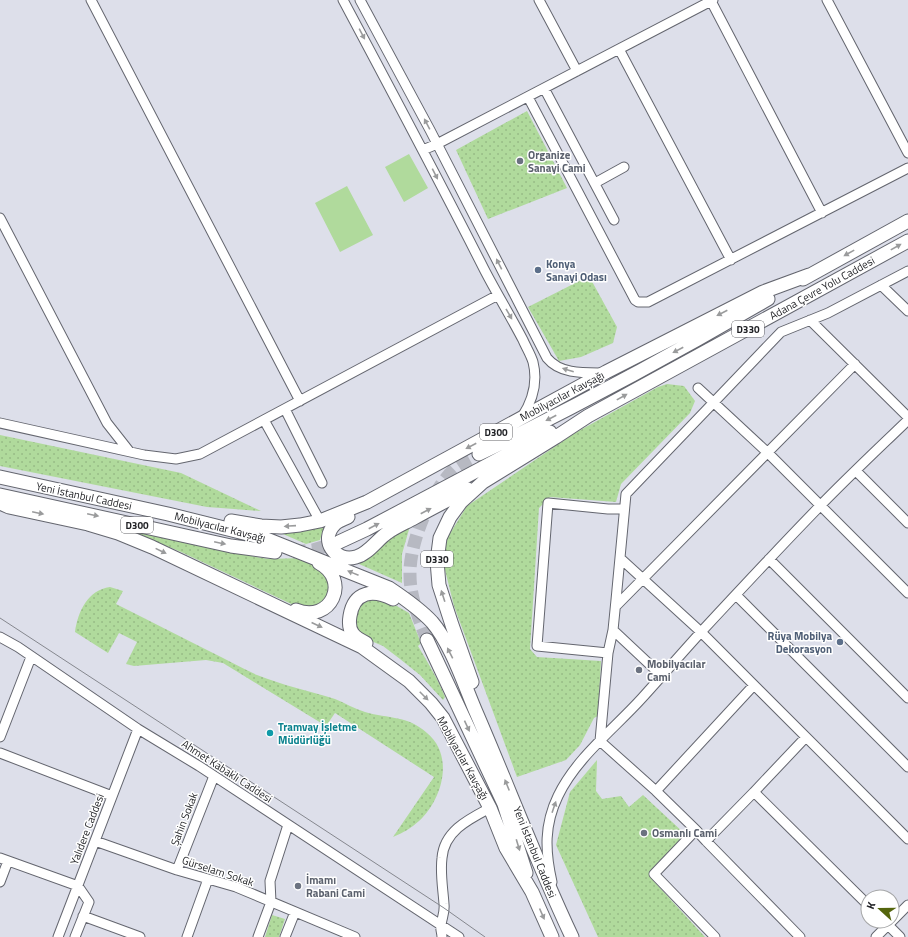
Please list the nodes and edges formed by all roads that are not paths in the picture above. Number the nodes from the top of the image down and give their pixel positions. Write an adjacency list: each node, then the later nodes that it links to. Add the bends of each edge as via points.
1 (91, 0): 32 (street)
2 (343, 0): 12 (street, one-way to 12)
3 (360, 0): 11 (street, one-way to 3)
4 (539, 0): 8 (street)
5 (711, 0): 7 (street); 17 (street)
6 (827, 0): 13 (street)
7 (619, 49): 8 (street); 22 (street)
8 (577, 71): 9 (street)
9 (544, 88): 10 (street); 16 (street)
10 (528, 97): 11 (street); 22 (street, via 635,300 648,302)
11 (437, 144): 12 (street); 30 (street, one-way to 11, via 582,373 566,370 552,364 547,358)
12 (423, 150): 26 (street, one-way to 26)
13 (908, 153)
14 (624, 167): 16 (street)
15 (908, 168): 17 (street)
16 (595, 183): 19 (street)
17 (822, 213): 22 (street)
18 (0, 218): 41 (street, via 106,423)
19 (614, 220)
20 (908, 220): 24 (highway, Adana Çevre Yolu Caddesi / D330, one-way to 24)
21 (908, 241): 35 (highway, Adana Çevre Yolu Caddesi / D330, one-way to 21)
22 (731, 260)
23 (908, 271): 25 (street)
24 (809, 275): 30 (highway, Mobilyacılar Kavşağı / D300, one-way to 30, via 763,292); 43 (highway, Mobilyacılar Kavşağı / D330, one-way to 43, via 593,396)
25 (881, 285): 27 (street); 28 (street, via 828,314)
26 (498, 295): 32 (street); 37 (street, one-way to 37, via 533,361 536,379 534,391 529,407)
27 (908, 311)
28 (810, 320): 29 (street); 33 (street, via 781,332)
29 (855, 364): 36 (street); 42 (street)
30 (606, 372): 37 (highway, Mobilyacılar Kavşağı / D300)
31 (698, 388): 33 (street)
32 (300, 401): 34 (street)
33 (713, 403): 42 (street); 52 (street, via 626,494)
34 (284, 409): 38 (street); 47 (street)
35 (588, 416): 44 (highway, D330); 56 (highway, D300, one-way to 35, via 367,530 557,428)
36 (908, 417)
37 (521, 419): 49 (highway, Mobilyacılar Kavşağı / D300, one-way to 49)
38 (264, 420): 41 (street, via 200,454 176,459); 54 (street)
39 (908, 420): 45 (street)
40 (0, 422): 41 (street)
41 (129, 451)
42 (768, 453): 51 (street); 61 (street)
43 (479, 454)
44 (510, 466): 49 (highway, one-way to 44, via 355,513 335,524 330,533 328,541 340,557 358,557 387,533); 82 (highway, D330, one-way to 44, via 439,585 437,561 440,538 461,502 483,482)
45 (856, 471): 51 (street); 55 (street)
46 (0, 477): 53 (highway, Yeni İstanbul Caddesi / D300)
47 (322, 483)
48 (0, 495): 58 (highway, Mobilyacılar Kavşağı / D300, one-way to 58, via 231,546)
49 (367, 502): 54 (highway, Mobilyacılar Kavşağı / D300)
50 (0, 503): 64 (highway, Mobilyacılar Kavşağı, one-way to 64, via 118,533)
51 (820, 505): 60 (street); 62 (street)
52 (624, 509): 59 (street); 71 (street, via 548,503 537,646)
53 (168, 514): 54 (highway, Mobilyacılar Kavşağı / D300, one-way to 53, via 280,527); 57 (highway, Mobilyacılar Kavşağı, via 249,534)
54 (320, 521)
55 (908, 523)
56 (339, 542)
57 (288, 547): 64 (highway, via 332,573 336,584 331,602 316,613 303,613); 66 (highway, Mobilyacılar Kavşağı, one-way to 57, via 390,588)
58 (275, 552)
59 (620, 558): 61 (street); 65 (street)
60 (769, 560): 63 (street); 76 (street)
61 (644, 580): 65 (street); 68 (street)
62 (908, 593)
63 (736, 595): 68 (street); 83 (street)
64 (254, 596): 73 (highway, Mobilyacılar Kavşağı, one-way to 73, via 362,647)
65 (616, 606): 67 (street)
66 (420, 612): 73 (highway, via 377,593 358,597 353,606 349,623 353,634 380,653); 82 (highway, Mobilyacılar Kavşağı, one-way to 66, via 452,656 432,622)
67 (613, 630): 71 (street); 74 (street)
68 (701, 632): 74 (street); 75 (street)
69 (0, 637): 72 (street, Ahmet Kabaklı Caddesi)
70 (427, 640): 99 (highway, Mobilyacılar Kavşağı, one-way to 99, via 504,804)
71 (608, 653): 80 (street)
72 (32, 657): 77 (street, Ahmet Kabaklı Caddesi); 78 (street)
73 (394, 669): 88 (highway, Mobilyacılar Kavşağı, one-way to 88, via 409,681 443,718)
74 (662, 676): 80 (street)
75 (754, 685): 79 (street); 85 (street)
76 (908, 698)
77 (138, 729): 84 (street, Ahmet Kabaklı Caddesi); 87 (street, Yalıdere Caddesi)
78 (0, 737)
79 (806, 737): 86 (street); 91 (street)
80 (600, 741): 85 (street); 101 (street, one-way to 80, via 546,850 553,808 563,786)
81 (0, 753): 87 (street)
82 (499, 766): 101 (highway, Yeni İstanbul Caddesi / D330, one-way to 82)
83 (908, 767)
84 (214, 776): 89 (street, Ahmet Kabaklı Caddesi); 95 (street, Şahin Sokak)
85 (656, 791): 90 (street)
86 (754, 792): 93 (street); 100 (street)
87 (112, 796): 92 (street, Yalıdere Caddesi)
88 (490, 808): 99 (highway, Mobilyacılar Kavşağı, via 506,848); 107 (street, via 459,826 444,848 441,860 444,913)
89 (288, 825): 102 (street, via 270,881); 107 (street, Ahmet Kabaklı Caddesi)
90 (696, 830): 93 (street); 120 (street, via 654,874)
91 (907, 837)
92 (95, 841): 95 (street, Gürselam Sokak); 98 (street, Yalıdere Caddesi)
93 (706, 841): 121 (street)
94 (4, 859): 97 (street); 98 (street)
95 (178, 870): 96 (street, Gürselam Sokak)
96 (208, 879): 102 (street, Gürselam Sokak, via 236,887); 112 (street)
97 (0, 882)
98 (78, 886): 106 (street, via 88,902); 109 (street, Yalıdere Caddesi)
99 (532, 892): 118 (highway, Yeni İstanbul Caddesi, one-way to 118)
100 (860, 897)
101 (554, 900): 119 (highway, Yeni İstanbul Caddesi / D330)
102 (271, 902): 104 (street, Gürselam Sokak); 113 (street)
103 (908, 905): 105 (street)
104 (294, 912): 114 (street); 115 (street, Gürselam Sokak)
105 (900, 912)
106 (83, 916): 110 (street); 111 (street)
107 (440, 926): 116 (street); 117 (street, Ahmet Kabaklı Caddesi)
108 (883, 929): 122 (street)
109 (58, 937)
110 (75, 937)
111 (140, 937)
112 (187, 937)
113 (258, 937)
114 (285, 937)
115 (355, 937)
116 (442, 937)
117 (459, 937)
118 (552, 937)
119 (572, 937)
120 (715, 937)
121 (800, 937)
122 (876, 937)

